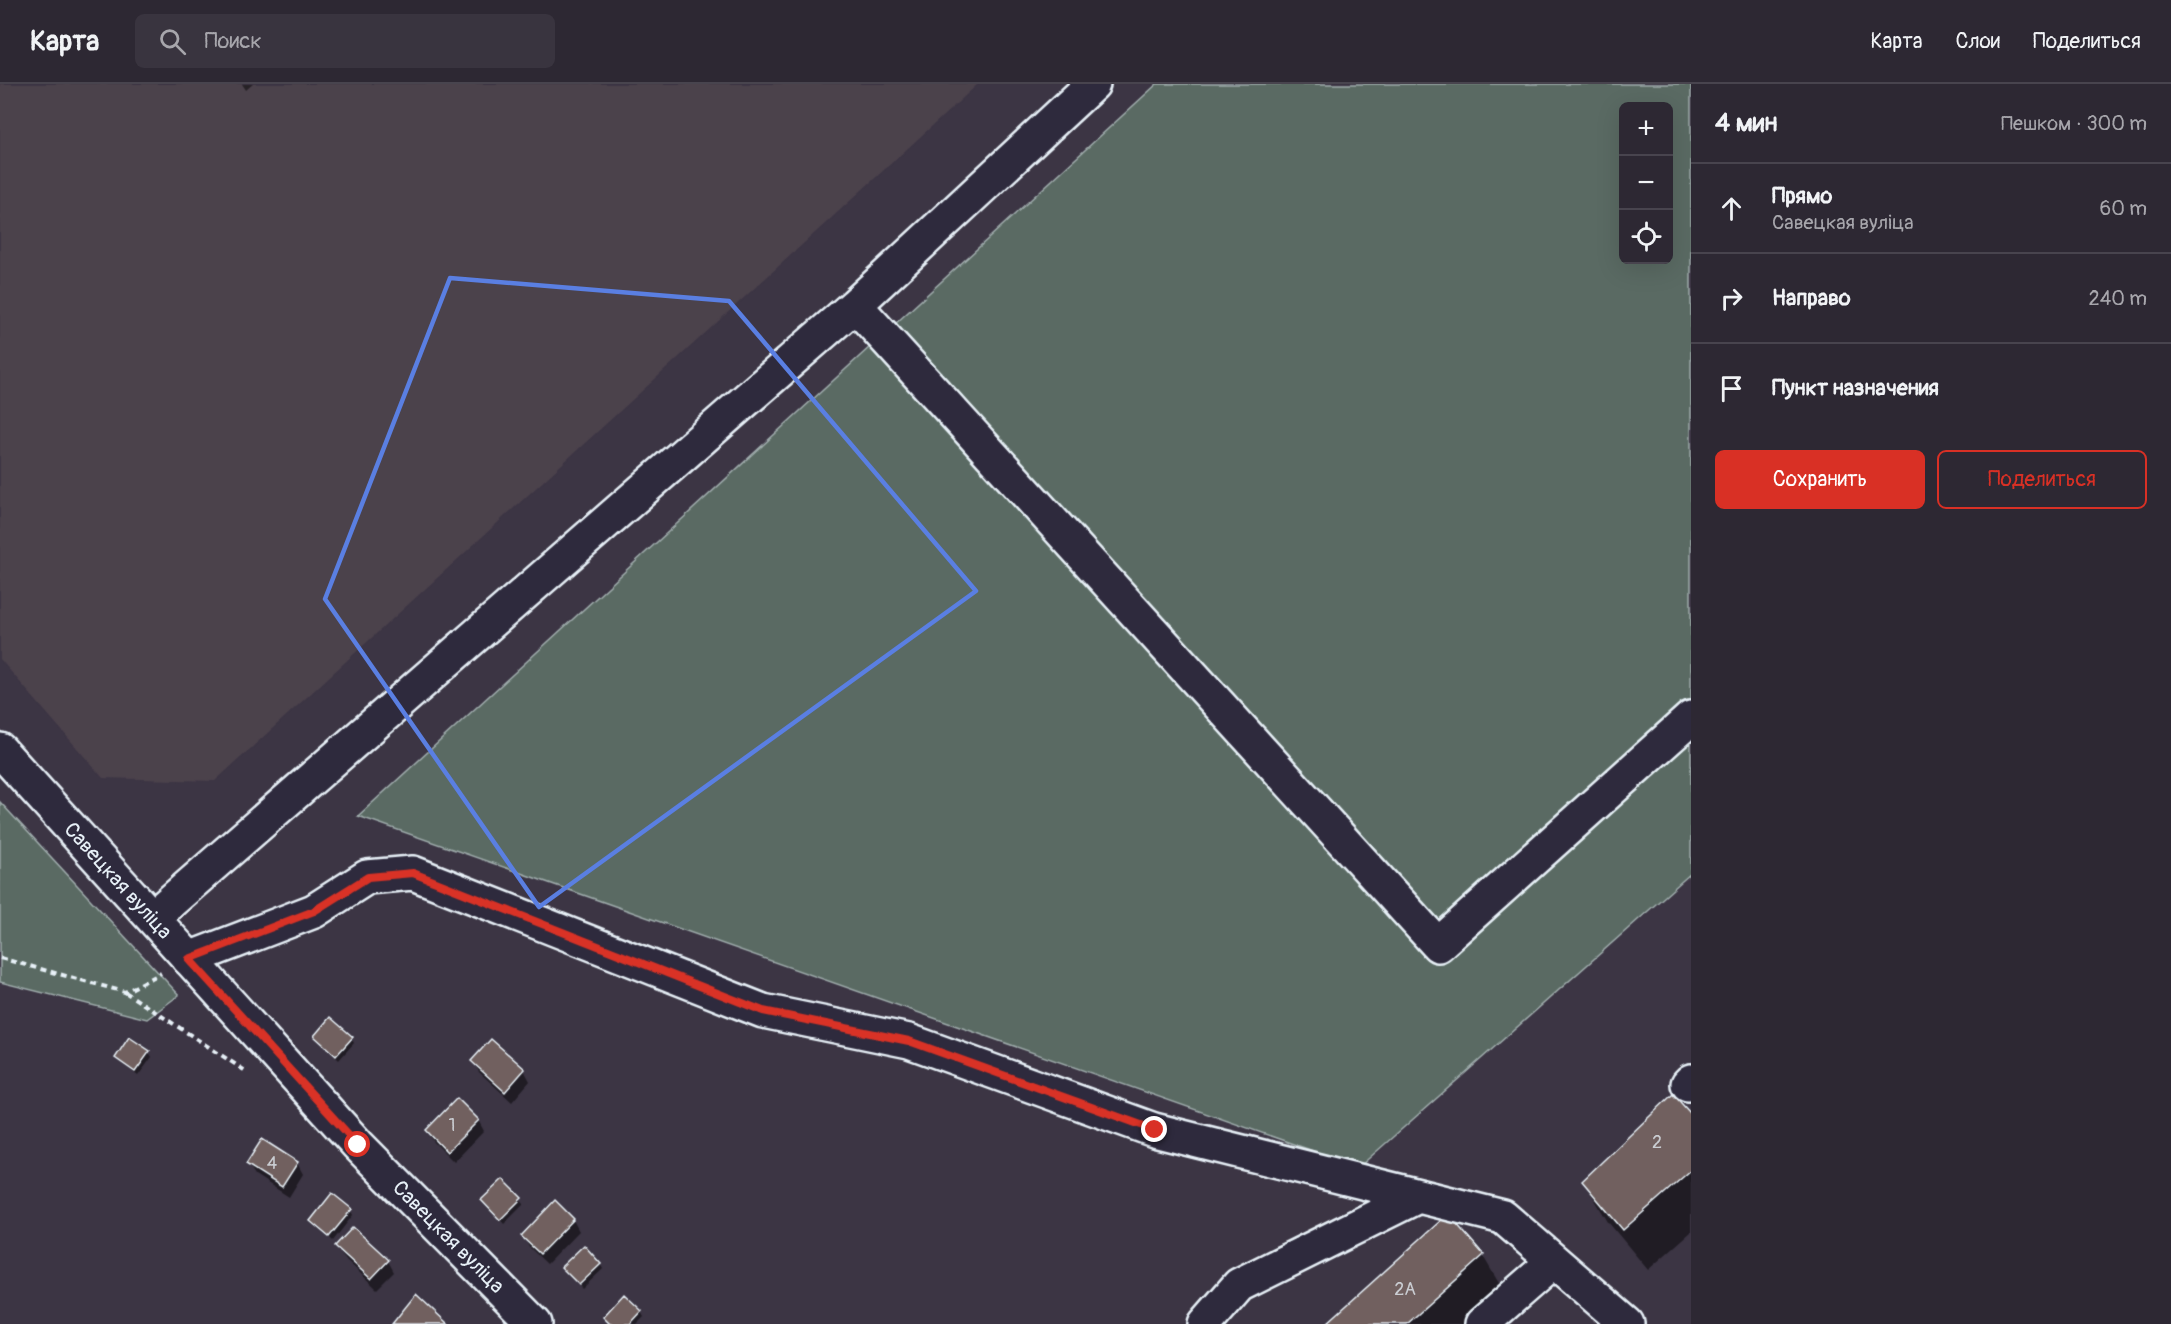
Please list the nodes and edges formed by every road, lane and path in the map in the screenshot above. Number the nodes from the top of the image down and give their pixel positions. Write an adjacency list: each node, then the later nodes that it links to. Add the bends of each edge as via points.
1 (1093, 84): 2 (street)
2 (855, 305): 3 (street, via 1438,945); 5 (street)
3 (1691, 718)
4 (0, 750): 5 (street, Савецкая вуліца)
5 (153, 917): 7 (street, Савецкая вуліца)
6 (0, 958): 8 (path)
7 (189, 959): 8 (path); 10 (street, via 314,911 368,877 413,873 763,1011 909,1041 1155,1130); 12 (street, Савецкая вуліца, via 358,1145)
8 (125, 992): 9 (path)
9 (251, 1075)
10 (1418, 1196): 11 (street, via 1503,1217); 13 (street, via 1239,1285)
11 (1554, 1261): 14 (street); 15 (street)
12 (535, 1324)
13 (1205, 1324)
14 (1482, 1324)
15 (1627, 1324)

